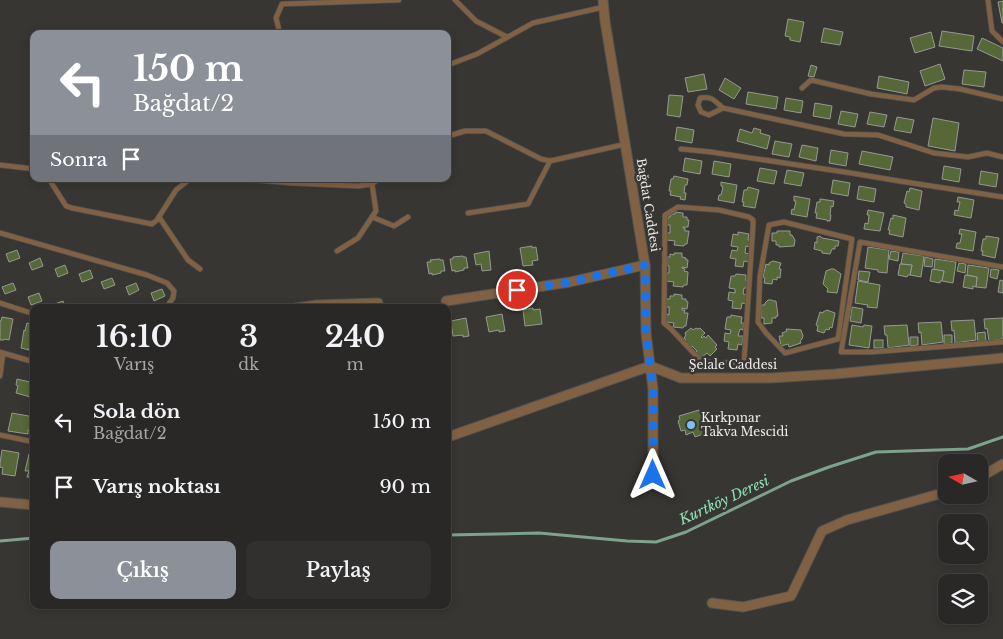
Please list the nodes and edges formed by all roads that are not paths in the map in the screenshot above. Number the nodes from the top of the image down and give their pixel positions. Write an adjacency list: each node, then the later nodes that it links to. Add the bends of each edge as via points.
1 (399, 0): 5 (lane, via 282,4 276,18)
2 (455, 0): 6 (lane, via 476,21)
3 (988, 0): 7 (lane, via 992,31)
4 (604, 4): 6 (lane, via 533,23); 13 (street, Bağdat Caddesi)
5 (279, 30)
6 (507, 37): 8 (lane)
7 (1003, 42)
8 (451, 65)
9 (802, 88): 10 (lane, via 812,80 914,100 942,87)
10 (1003, 99)
11 (723, 108): 11 (lane, via 709,115 701,112 698,105 700,98 705,97 713,98); 15 (lane, via 844,134 878,136 934,153)
12 (451, 135): 16 (lane, via 486,130)
13 (626, 144): 16 (lane); 31 (street, Bağdat Caddesi)
14 (681, 149): 24 (lane)
15 (1003, 157)
16 (550, 161): 25 (lane, via 528,204)
17 (0, 165): 18 (lane)
18 (30, 169)
19 (51, 182): 26 (lane, via 66,206 72,208 152,224)
20 (186, 182): 26 (lane, via 176,190)
21 (278, 182): 23 (lane)
22 (375, 182): 23 (lane)
23 (372, 184): 27 (lane, via 376,211)
24 (1003, 197)
25 (468, 213)
26 (159, 217): 33 (lane, via 188,260)
27 (372, 217): 28 (lane, via 394,226); 30 (lane, via 358,238)
28 (408, 217)
29 (0, 233): 36 (lane, via 167,283 174,291)
30 (337, 251)
31 (645, 265): 34 (street, via 570,282); 44 (street, Bağdat Caddesi)
32 (1003, 267): 38 (lane, via 860,242 841,352)
33 (200, 269)
34 (446, 302)
35 (0, 303): 37 (lane)
36 (169, 304)
37 (30, 313)
38 (1003, 342)
39 (2, 352): 42 (lane); 45 (lane)
40 (785, 353): 40 (lane, via 758,322 760,276 769,225 784,222 852,239 838,339)
41 (1003, 358): 44 (street, Şelale Caddesi, via 770,378 680,378)
42 (30, 361)
43 (717, 363): 43 (lane, via 701,362 664,323 666,216 678,207 719,210 753,220 744,362)
44 (650, 366): 47 (street); 51 (street, Bağdat Caddesi)
45 (0, 376)
46 (0, 435): 48 (lane)
47 (451, 436)
48 (30, 441)
49 (1003, 464): 50 (street)
50 (988, 473)
51 (653, 475)
52 (938, 494): 55 (street, via 847,520 822,531 791,596 744,607)
53 (0, 502): 54 (street)
54 (30, 505)
55 (712, 603)

